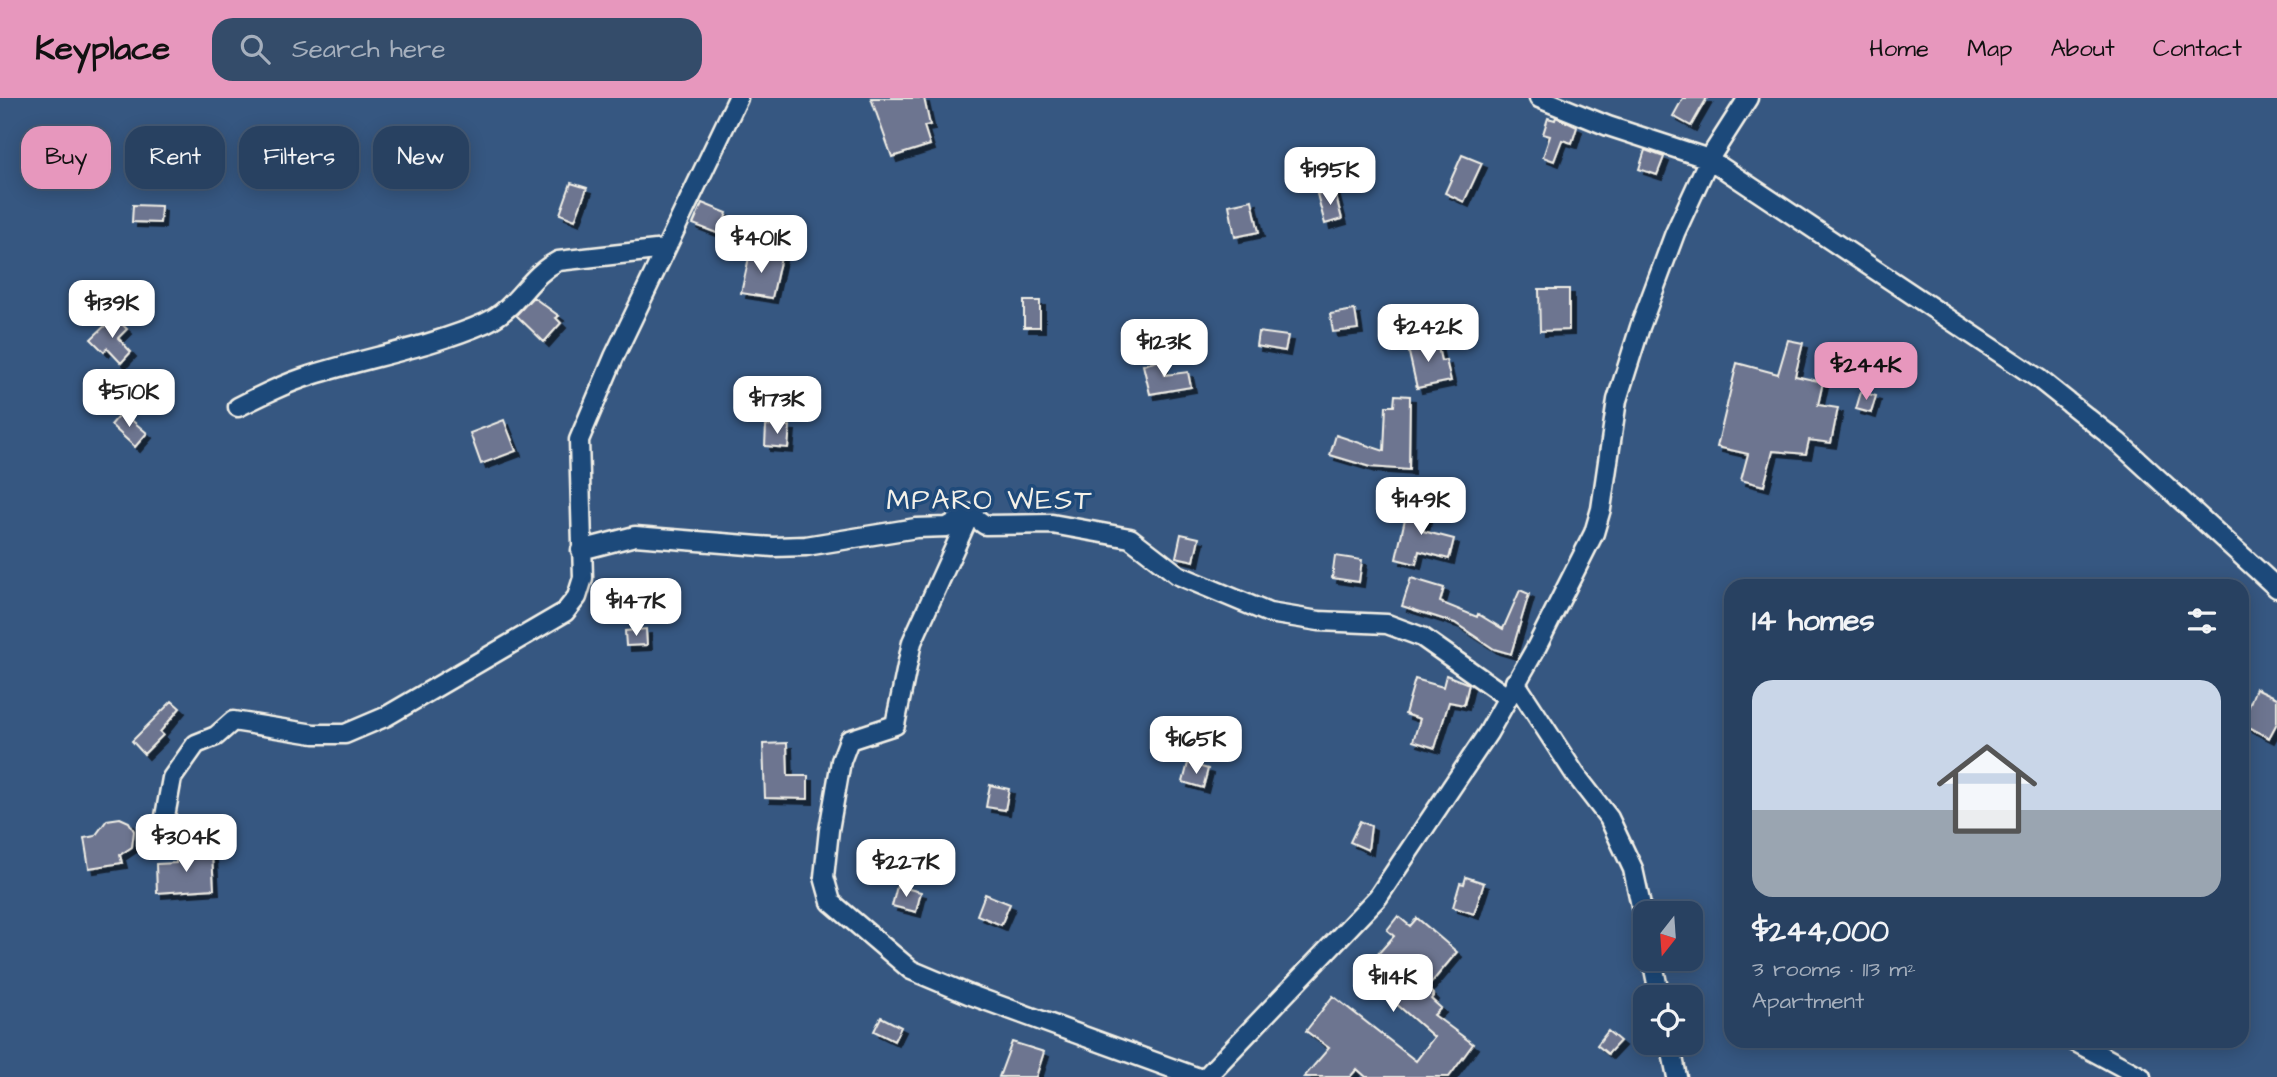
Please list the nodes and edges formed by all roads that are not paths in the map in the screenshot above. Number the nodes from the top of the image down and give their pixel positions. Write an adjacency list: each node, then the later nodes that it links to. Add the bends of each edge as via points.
1 (738, 98): 5 (street)
2 (1539, 98): 4 (street)
3 (1748, 98): 4 (street)
4 (1709, 159): 9 (street, via 2079,408); 10 (street, via 1675,233 1617,400 1594,533)
5 (665, 249): 6 (street, via 558,261 542,271 519,299 486,322 308,376); 8 (street, via 579,440)
6 (238, 408)
7 (970, 514): 8 (street, via 947,527 806,546 635,536); 10 (street, via 985,525 1052,524 1130,538 1178,575 1269,612 1319,621 1387,624 1422,637); 16 (street, via 912,642 895,725 849,740 841,761 824,877 831,902 911,970)
8 (581, 550): 11 (street, via 583,578 577,597 565,612 385,717 331,736 233,721 216,736 196,744 172,778)
9 (2277, 588)
10 (1511, 689): 12 (street, via 1609,818 1633,869); 15 (street, via 1488,733 1378,897)
11 (162, 833)
12 (1640, 901)
13 (2087, 1048): 18 (street)
14 (1672, 1055): 17 (street)
15 (1214, 1073)
16 (1196, 1077)
17 (1677, 1077)
18 (2141, 1077)

